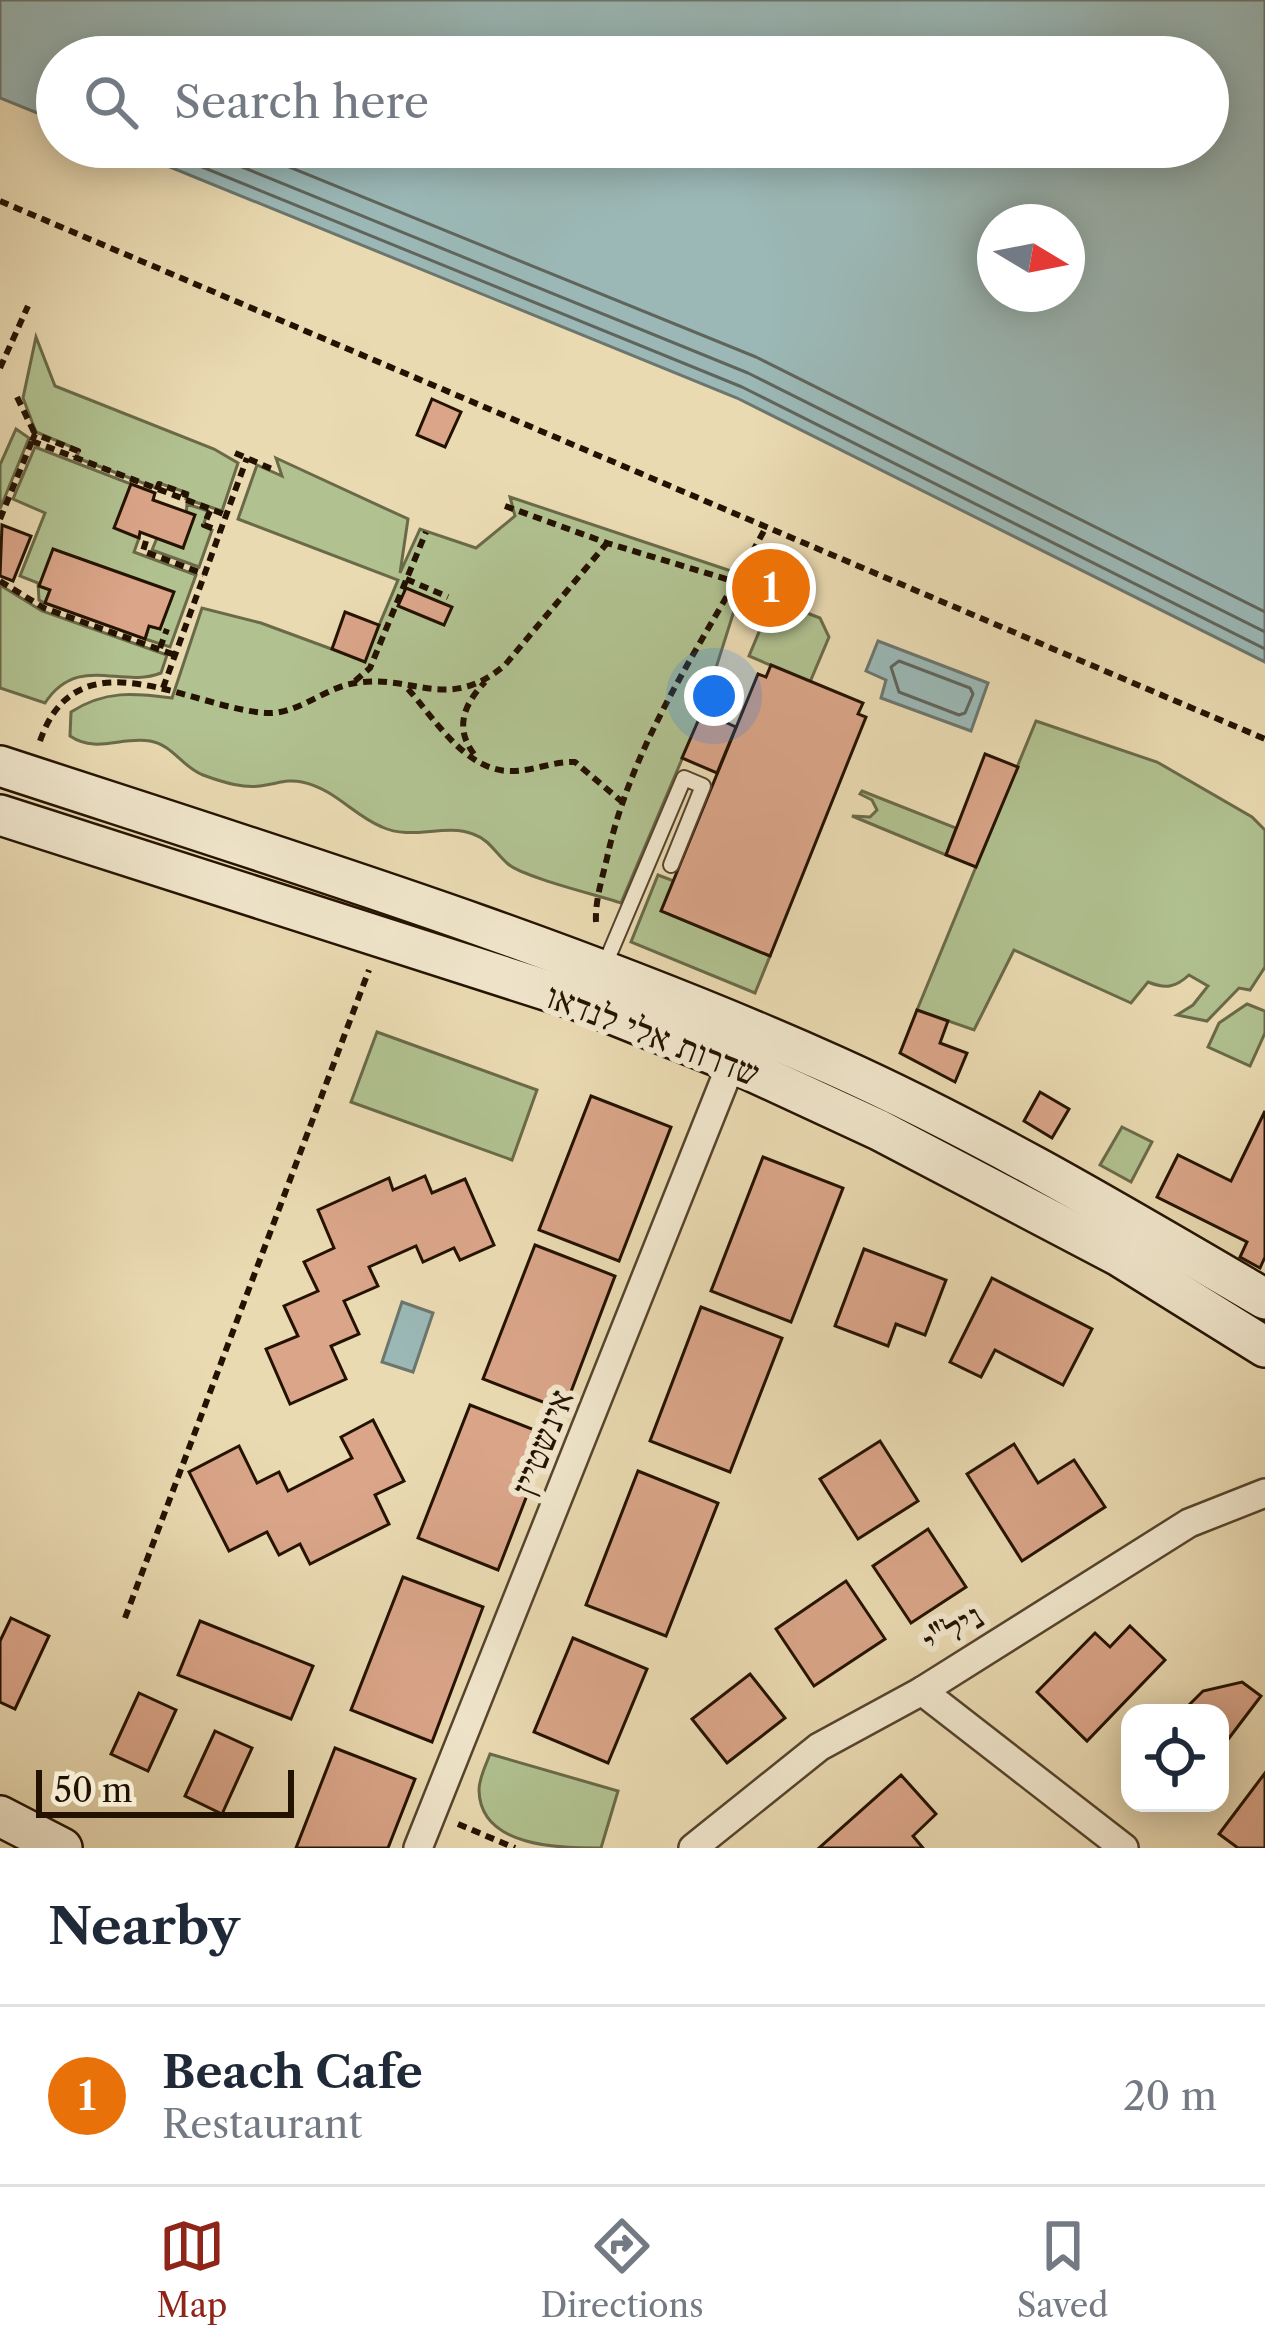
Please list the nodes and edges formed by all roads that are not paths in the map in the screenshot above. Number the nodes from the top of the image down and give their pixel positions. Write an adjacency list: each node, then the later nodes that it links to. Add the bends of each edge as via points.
1 (0, 766): 4 (street, שדרות אלי לנדאו)
2 (0, 815): 5 (street, שדרות אלי לנדאו, via 580,1001)
3 (671, 865): 4 (lane, via 703,786 684,778)
4 (600, 954): 6 (street, שדרות אלי לנדאו, via 1053,1176)
5 (732, 1062): 7 (street, שדרות אלי לנדאו, via 1039,1213); 12 (street, אינשטיין)
6 (1265, 1299)
7 (1265, 1347)
8 (1265, 1493): 9 (street, ניל"י, via 1189,1523)
9 (922, 1691): 13 (street, ניל"י, via 820,1747); 14 (street)
10 (0, 1816): 11 (street)
11 (62, 1848)
12 (418, 1848)
13 (693, 1848)
14 (1124, 1848)

